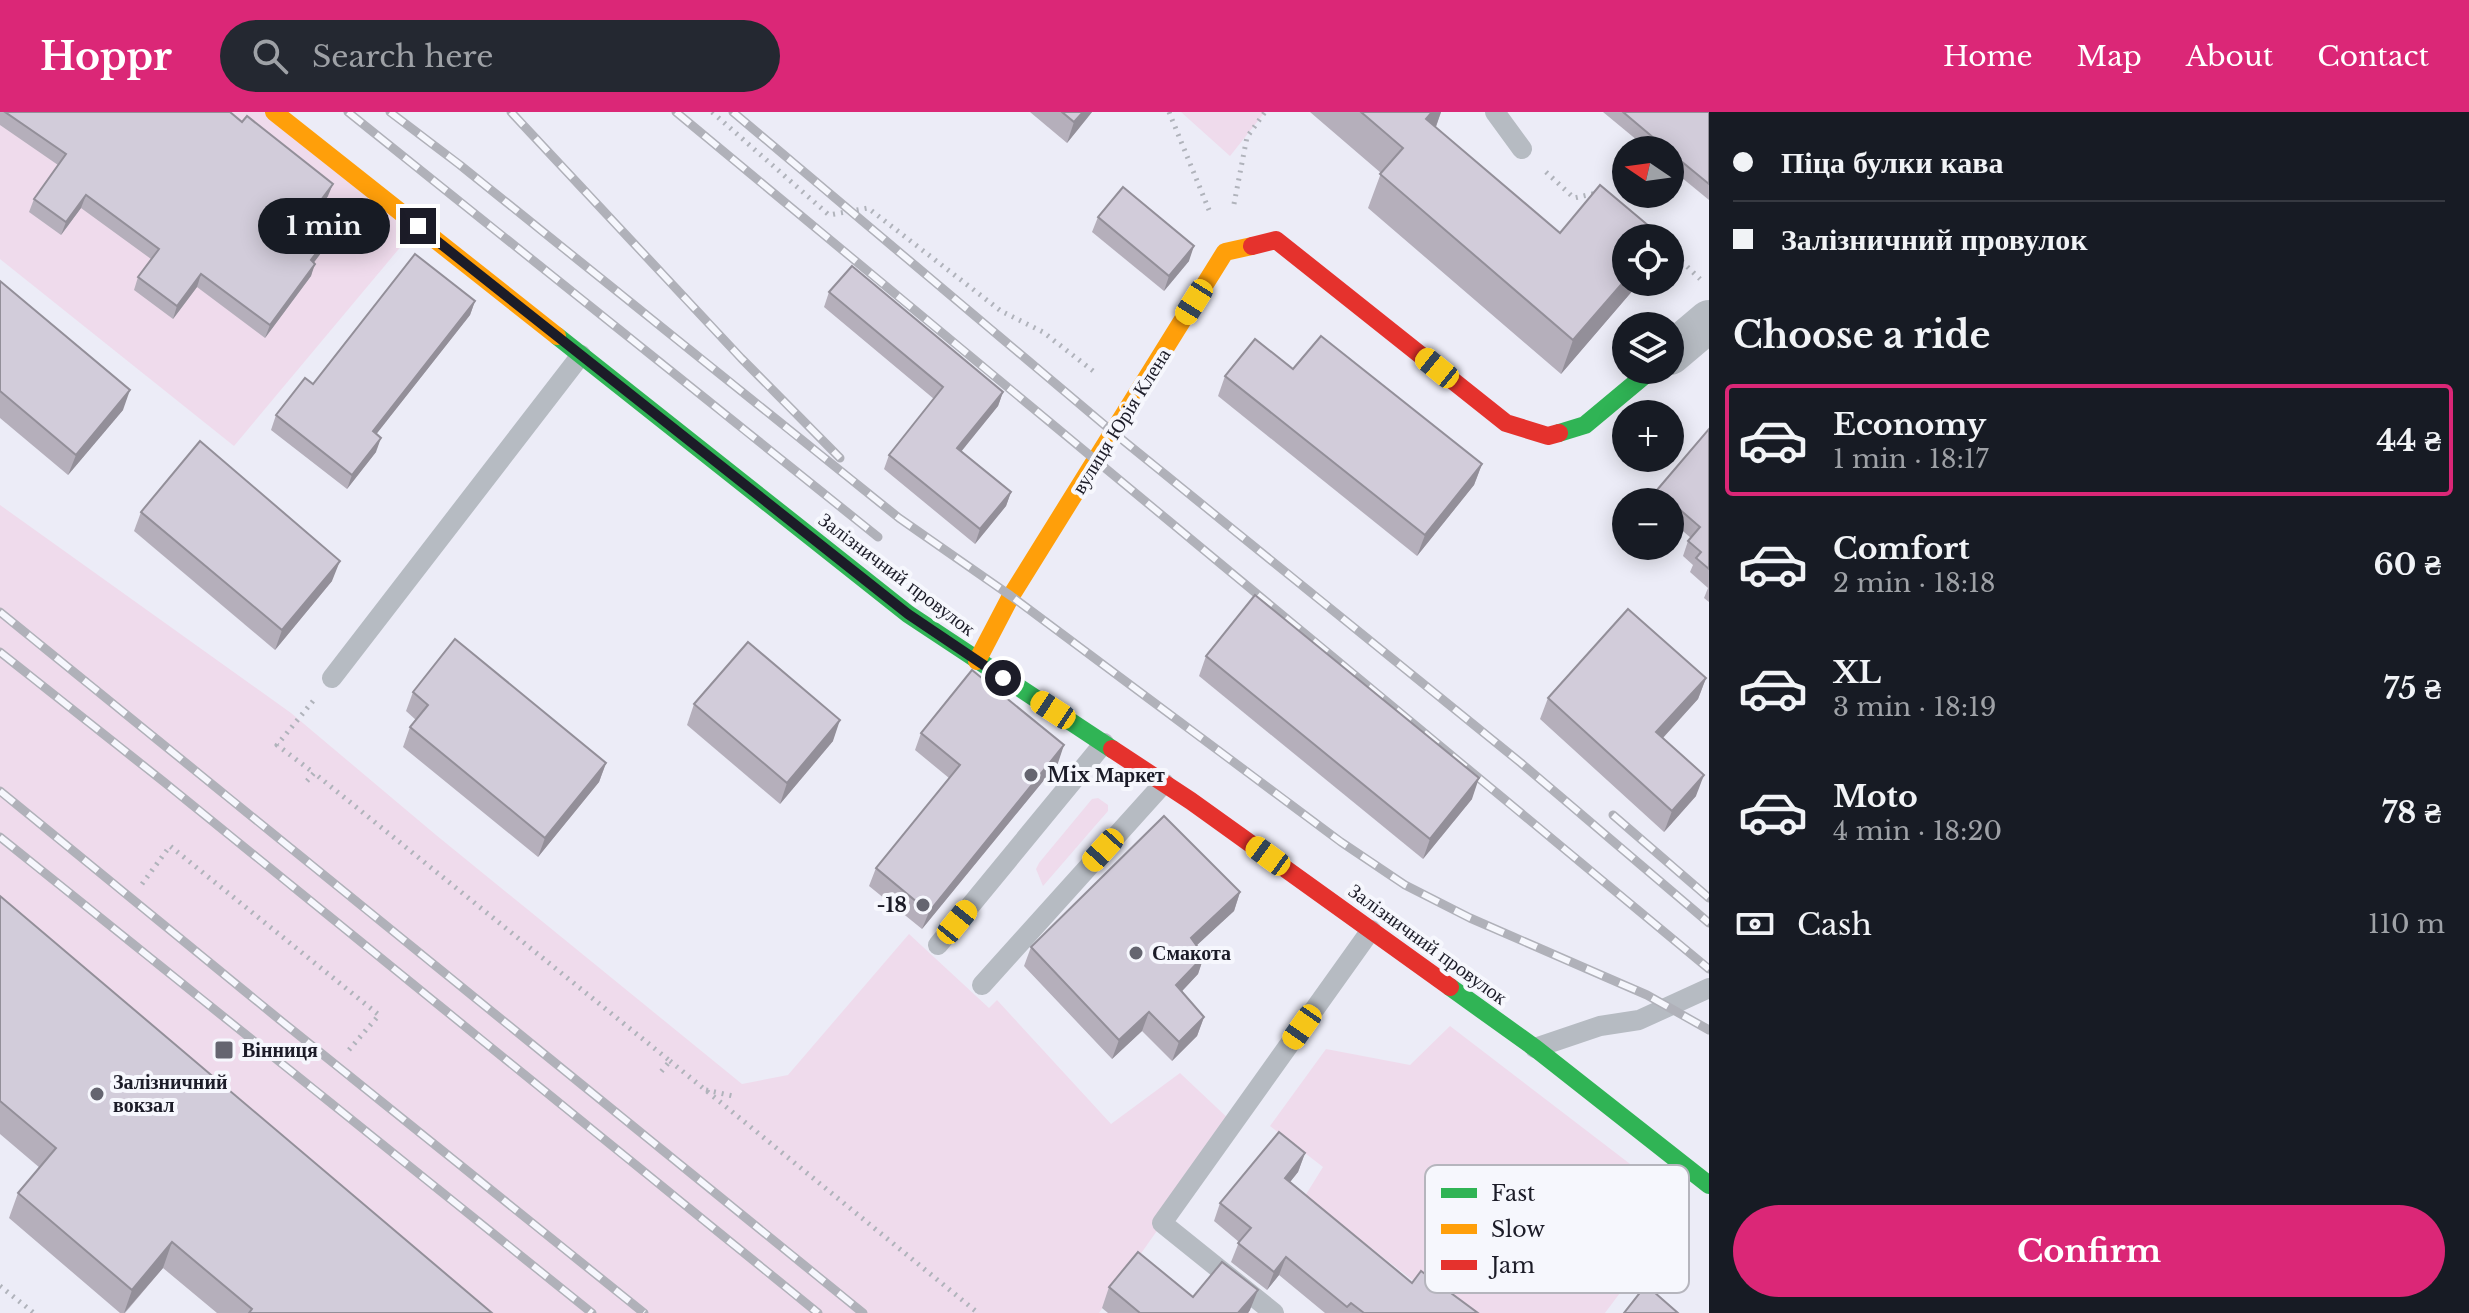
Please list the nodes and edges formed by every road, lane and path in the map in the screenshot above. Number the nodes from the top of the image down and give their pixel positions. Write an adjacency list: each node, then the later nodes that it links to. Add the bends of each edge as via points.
1 (274, 112): 13 (street, Залізничний провулок)
2 (712, 112): 15 (path, via 829,215 868,208 1001,311 1043,332)
3 (1169, 112): 8 (path)
4 (1265, 112): 8 (path, via 1247,137)
5 (1495, 112): 6 (lane)
6 (1522, 149): 7 (path, via 1574,198)
7 (1606, 191)
8 (1225, 252): 14 (street, via 1276,240 1506,423 1548,436 1585,425); 15 (street, вулиця Юрія Клена)
9 (1684, 264): 10 (path)
10 (1709, 288)
11 (1709, 321): 12 (street)
12 (1684, 342)
13 (581, 355): 16 (street, Залізничний провулок, via 908,614); 17 (lane)
14 (1634, 384)
15 (1133, 402): 16 (street, вулиця Юрія Клена, via 1011,596)
16 (977, 661): 18 (street, Залізничний провулок)
17 (332, 678): 19 (path, via 277,745)
18 (1104, 743): 21 (street, Залізничний провулок); 24 (lane)
19 (314, 773): 20 (path); 29 (path)
20 (307, 781)
21 (1164, 783): 23 (street, Залізничний провулок); 25 (lane)
22 (142, 884): 28 (path, via 170,846 379,1015)
23 (1371, 930): 27 (street, Залізничний провулок); 39 (lane, via 1162,1223)
24 (938, 945)
25 (982, 985)
26 (1709, 988): 27 (lane, via 1639,1020 1600,1026)
27 (1535, 1048): 33 (street, Залізничний провулок)
28 (348, 1051)
29 (670, 1061): 30 (path); 31 (path)
30 (660, 1073)
31 (705, 1090): 32 (path); 38 (path)
32 (733, 1096)
33 (1684, 1165)
34 (1689, 1169): 35 (street, Залізничний провулок)
35 (1709, 1185)
36 (0, 1286): 37 (path)
37 (34, 1313)
38 (978, 1313)
39 (1274, 1313)

